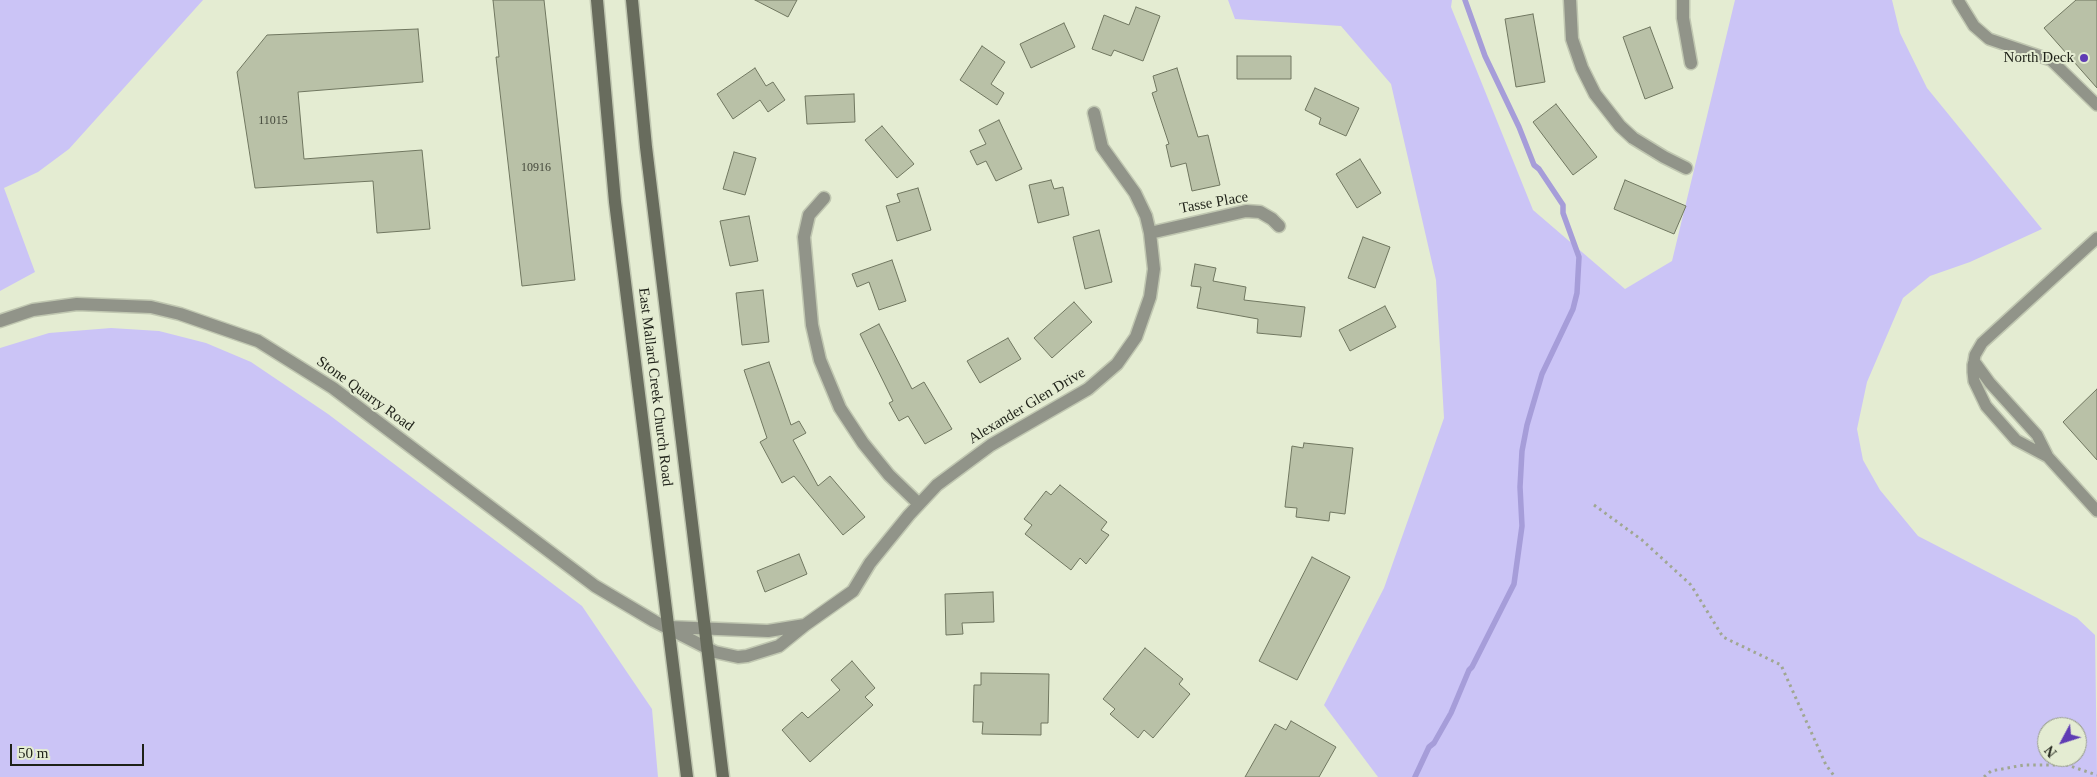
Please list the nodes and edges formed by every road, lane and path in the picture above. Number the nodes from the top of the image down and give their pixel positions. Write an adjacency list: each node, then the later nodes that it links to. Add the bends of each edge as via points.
1 (597, 0): 21 (main road, East Mallard Creek Church Road, via 615,202)
2 (632, 0): 22 (main road, East Mallard Creek Church Road, via 648,167)
3 (1570, 0): 9 (street, via 1572,38 1595,94 1633,138)
4 (1683, 0): 6 (street)
5 (1958, 0): 7 (lane, via 1974,26 1985,36 1999,44 2050,60)
6 (1691, 63)
7 (2097, 105)
8 (1094, 114): 12 (street, Alexander Glen Drive, via 1102,147 1135,193)
9 (1686, 168)
10 (824, 198): 17 (street, via 809,215 804,237 812,325 820,360 840,408 863,444 889,476)
11 (1279, 226): 12 (street, Tasse Place, via 1260,212 1246,211)
12 (1150, 233): 17 (street, Alexander Glen Drive, via 1154,269 1150,297 1136,337 1117,364 1088,389 983,450 953,472)
13 (2097, 238): 15 (lane, via 1982,343)
14 (0, 321): 21 (street, Stone Quarry Road, via 33,310 77,304 151,307 258,341 333,388 596,586 629,608)
15 (1974, 361): 16 (lane, via 2037,435); 16 (lane, via 1974,381 1990,412 2016,440)
16 (2048, 457): 19 (lane)
17 (919, 504): 20 (street, Alexander Glen Drive, via 870,563 852,591)
18 (1594, 505): 27 (path, via 1642,540 1692,585 1723,637 1781,665 1826,765)
19 (2097, 511)
20 (805, 625): 22 (street, Alexander Glen Drive, via 768,631); 23 (street, Alexander Glen Drive, via 779,646 747,656 726,655)
21 (669, 627): 22 (street, Alexander Glen Drive); 23 (street, Alexander Glen Drive); 25 (main road, East Mallard Creek Church Road)
22 (705, 627): 23 (main road, East Mallard Creek Church Road)
23 (708, 648): 26 (main road, East Mallard Creek Church Road)
24 (2097, 776): 28 (path, via 2067,765 2033,765 1992,771)
25 (687, 777)
26 (723, 777)
27 (1835, 777)
28 (1984, 777)

